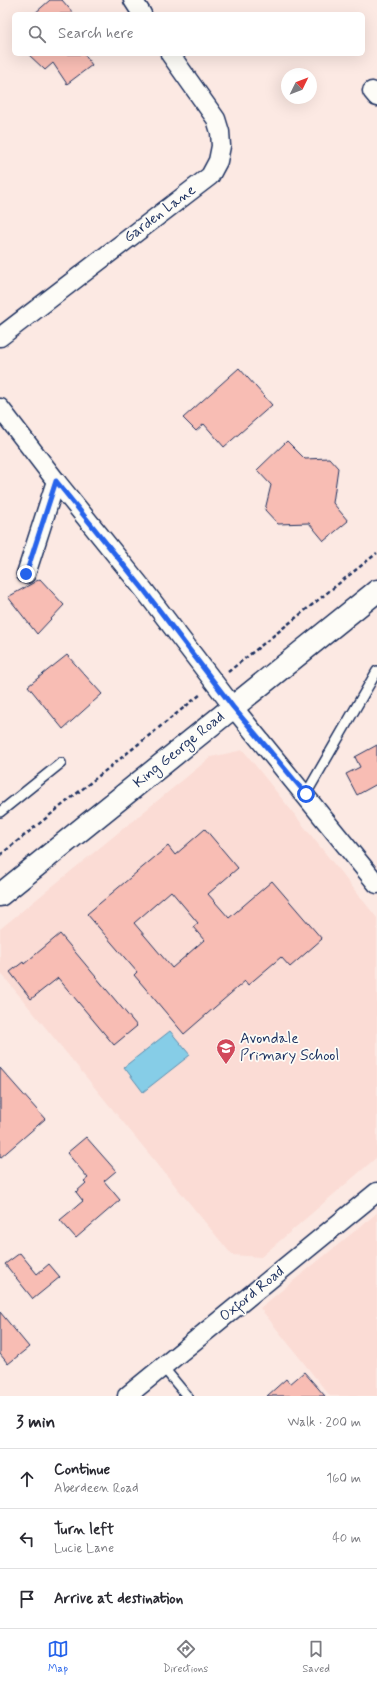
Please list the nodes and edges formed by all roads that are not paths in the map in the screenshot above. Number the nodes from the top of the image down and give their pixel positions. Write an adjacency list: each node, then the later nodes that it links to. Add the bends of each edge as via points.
1 (133, 0): 2 (street)
2 (141, 12)
3 (171, 56): 4 (street, Garden Lane, via 216,119 221,146 218,161 210,176)
4 (0, 337)
5 (0, 408): 6 (street)
6 (56, 481): 7 (street); 10 (street, via 144,590)
7 (26, 574)
8 (377, 591): 10 (main road, King George Road)
9 (377, 671): 12 (lane)
10 (233, 707): 12 (street); 15 (main road, King George Road)
11 (61, 763): 13 (lane)
12 (306, 794): 14 (street)
13 (0, 812)
14 (377, 884)
15 (0, 895)
16 (377, 1192): 17 (street, Oxford Road)
17 (163, 1367): 18 (street, Oxford Road); 19 (lane)
18 (128, 1396)
19 (187, 1396)

